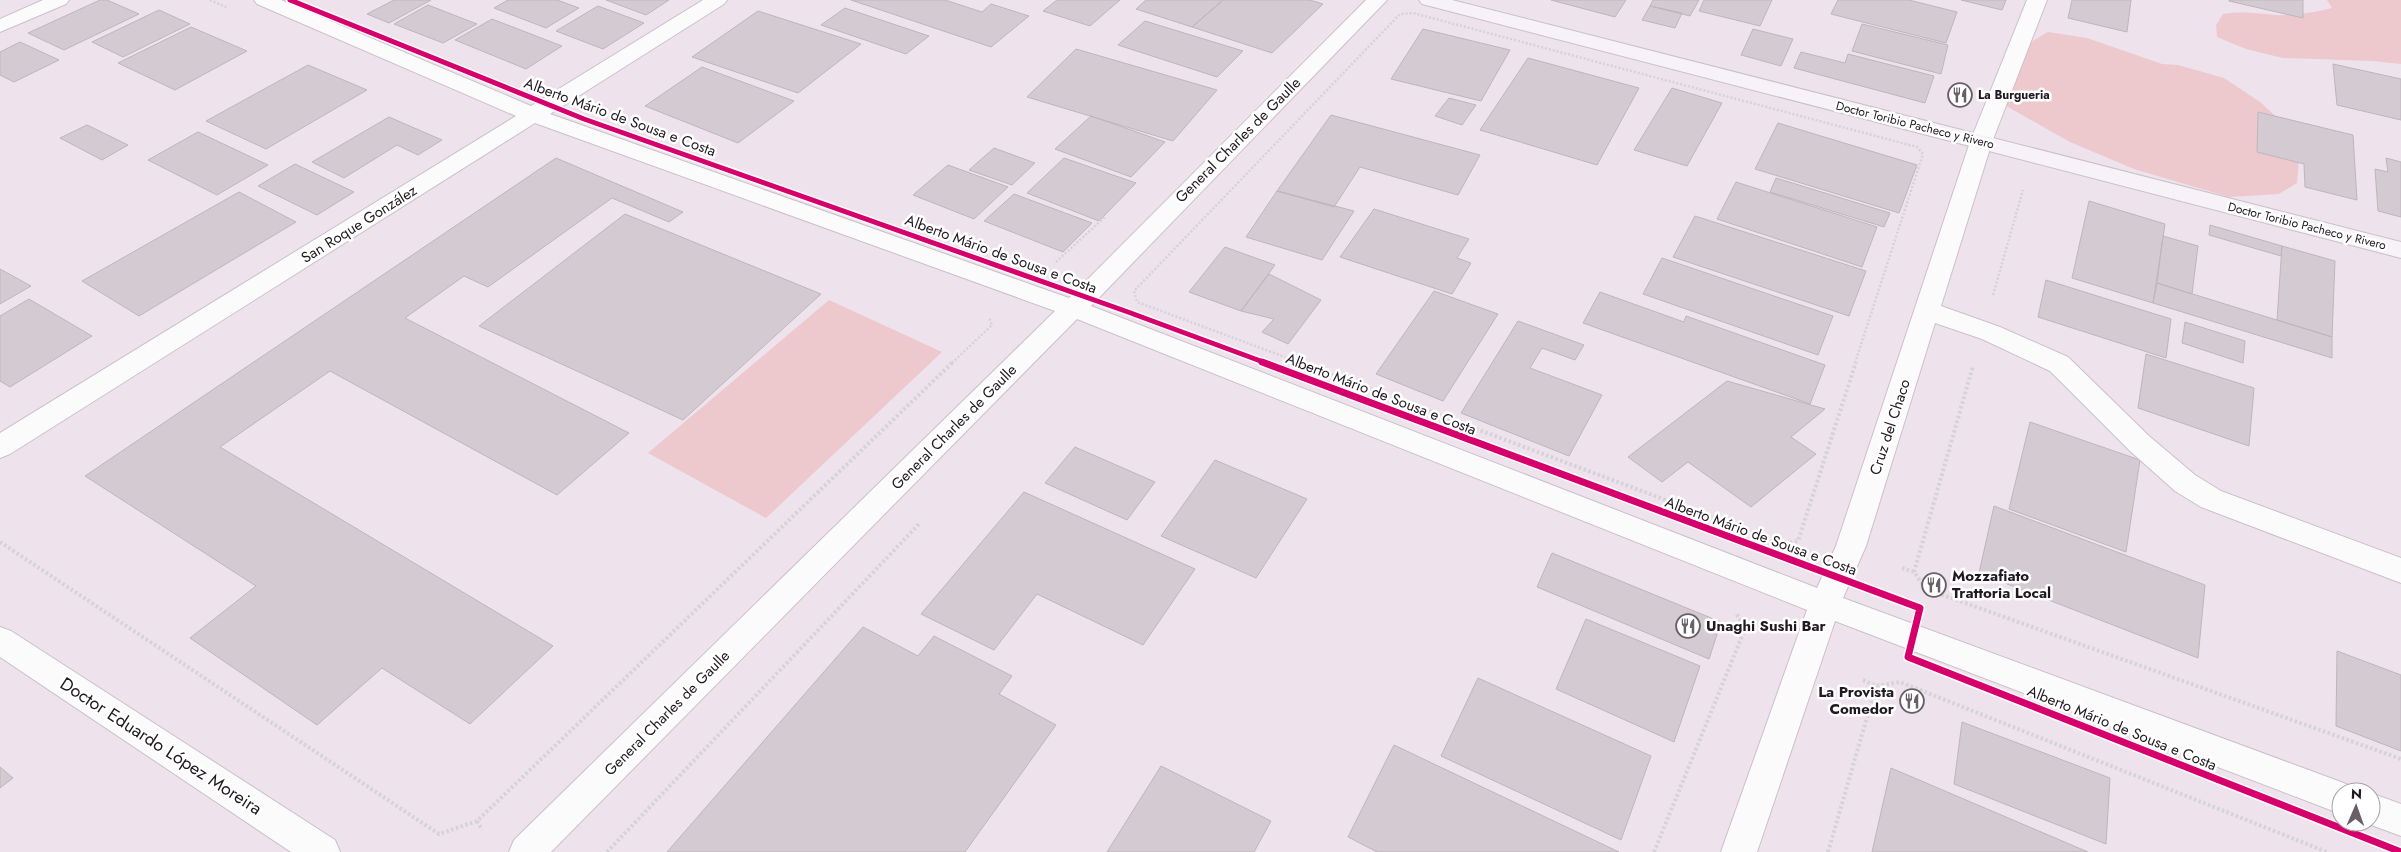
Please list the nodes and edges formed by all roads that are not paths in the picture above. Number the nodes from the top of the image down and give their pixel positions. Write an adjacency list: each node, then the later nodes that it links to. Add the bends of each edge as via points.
1 (59, 0): 7 (street)
2 (264, 0): 8 (street, Alberto Mário de Sousa e Costa)
3 (717, 0): 8 (street, San Roque González)
4 (1377, 0): 11 (street, General Charles de Gaulle)
5 (1429, 0): 9 (main road, Doctor Toribio Pacheco y Rivero)
6 (2037, 0): 9 (street, Cruz del Chaco)
7 (0, 26)
8 (533, 115): 11 (street, Alberto Mário de Sousa e Costa); 13 (street, San Roque González)
9 (1981, 142): 10 (main road, Doctor Toribio Pacheco y Rivero); 12 (street, Cruz del Chaco)
10 (2401, 250)
11 (1072, 308): 15 (street, Alberto Mário de Sousa e Costa); 21 (street, General Charles de Gaulle)
12 (1927, 311): 14 (street, via 1992,333 2059,364 2139,443 2185,483 2211,498); 15 (street, Cruz del Chaco, via 1851,546)
13 (0, 447)
14 (2401, 571)
15 (1825, 604): 17 (street, Alberto Mário de Sousa e Costa); 22 (street, Cruz del Chaco)
16 (0, 640): 20 (street, Doctor Eduardo López Moreira)
17 (2331, 794)
18 (2381, 813): 19 (street)
19 (2401, 820)
20 (322, 852)
21 (527, 852)
22 (1739, 852)

